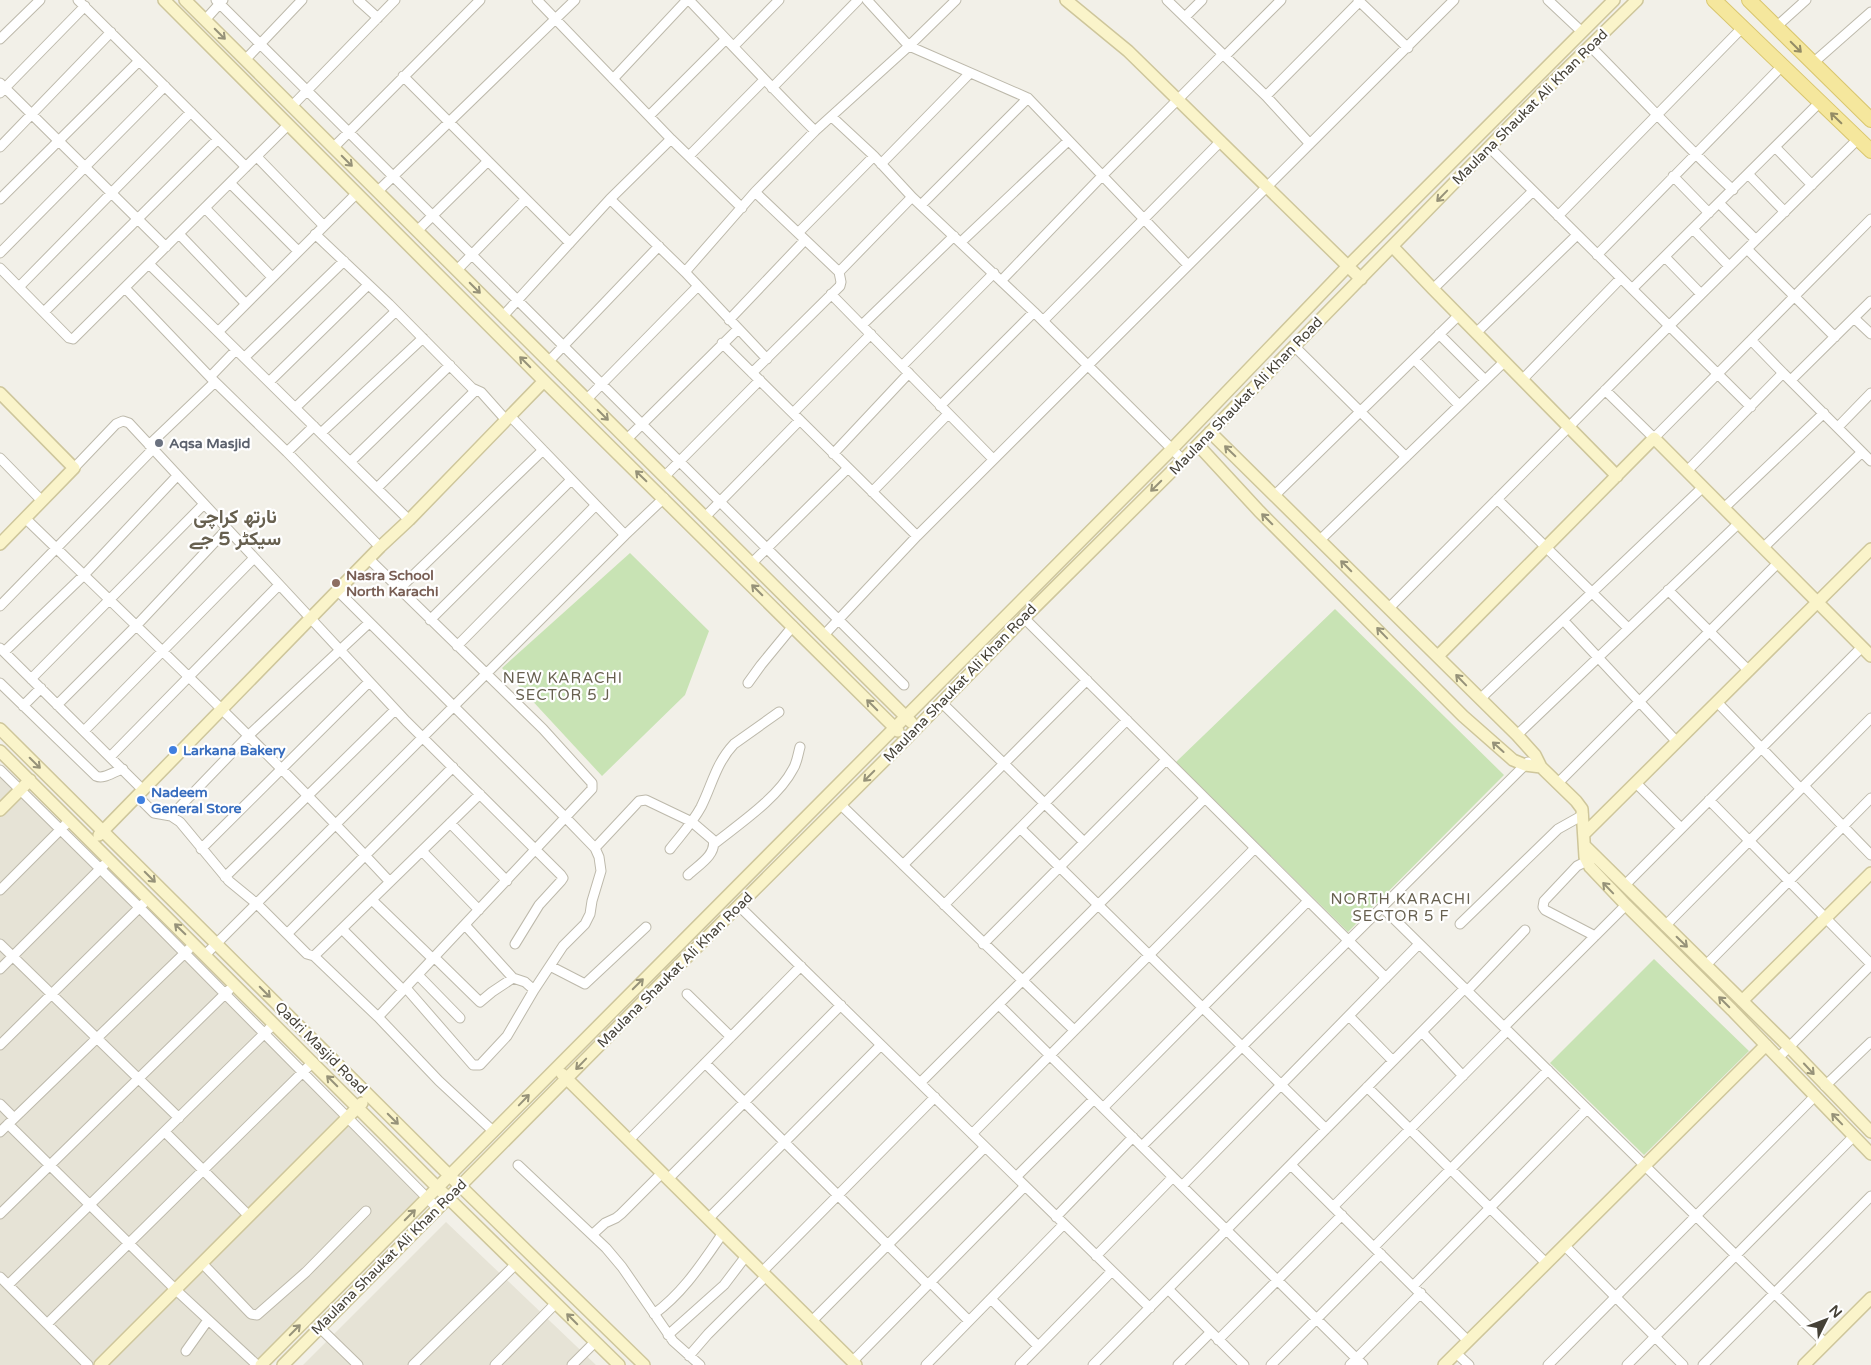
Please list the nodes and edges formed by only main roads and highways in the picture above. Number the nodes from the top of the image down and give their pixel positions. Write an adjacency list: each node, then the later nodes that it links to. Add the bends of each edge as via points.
1 (1749, 0): 3 (main road, one-way to 3)
2 (1718, 1): 4 (main road, one-way to 2)
3 (1871, 120)
4 (1871, 152)

